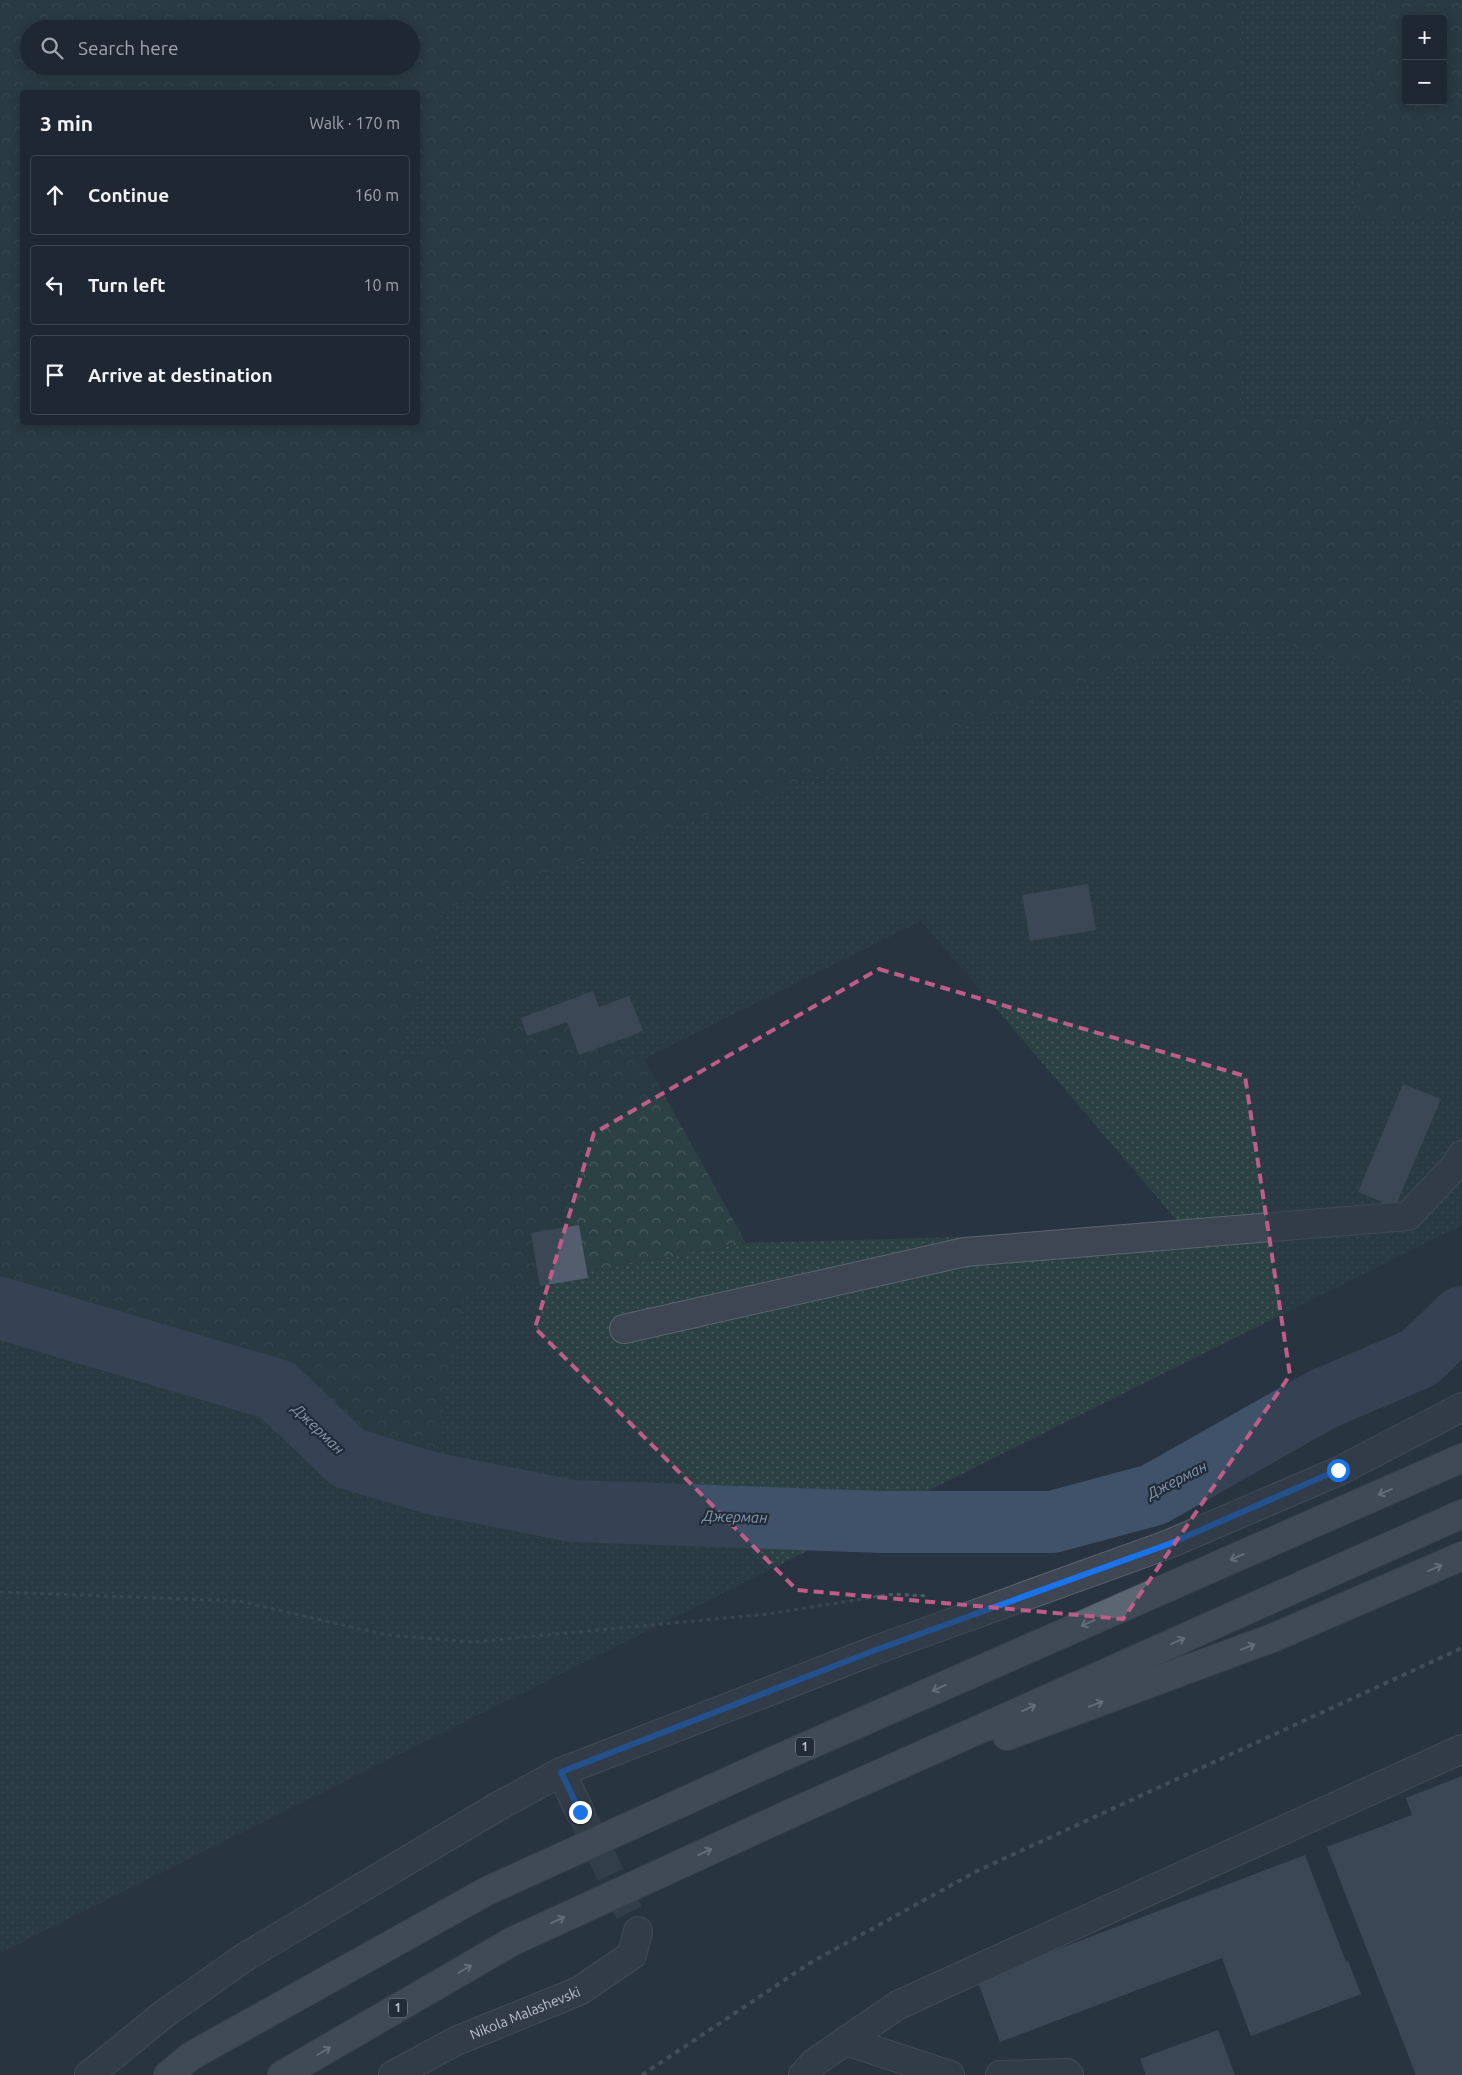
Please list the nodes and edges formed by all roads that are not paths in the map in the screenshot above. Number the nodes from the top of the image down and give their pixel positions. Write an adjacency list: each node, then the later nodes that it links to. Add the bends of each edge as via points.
1 (1462, 1155): 2 (street, via 1408,1216 964,1252)
2 (624, 1329)
3 (1462, 1407): 10 (street, via 1338,1470 1169,1544 855,1658)
4 (1462, 1448): 6 (main road)
5 (1462, 1458): 6 (main road, 1)
6 (1418, 1478): 16 (main road, 1, one-way to 16, via 773,1760 487,1891 191,2056)
7 (1462, 1514): 12 (main road, 1, one-way to 7)
8 (1462, 1556): 12 (main road, one-way to 8, via 1275,1637)
9 (1462, 1749): 14 (street, via 898,2005)
10 (561, 1772): 11 (street); 15 (street, via 245,1957 164,2014)
11 (580, 1812)
12 (755, 1830): 17 (main road, 1, one-way to 12, via 513,1941)
13 (638, 1932): 18 (street, Nikola Malashevski, via 632,1955 580,1991 456,2041)
14 (846, 2041): 19 (street, via 815,2062); 20 (street)
15 (89, 2075)
16 (168, 2075)
17 (282, 2075)
18 (393, 2075)
19 (803, 2075)
20 (950, 2075)
21 (1000, 2075): 22 (street)
22 (1069, 2075)

